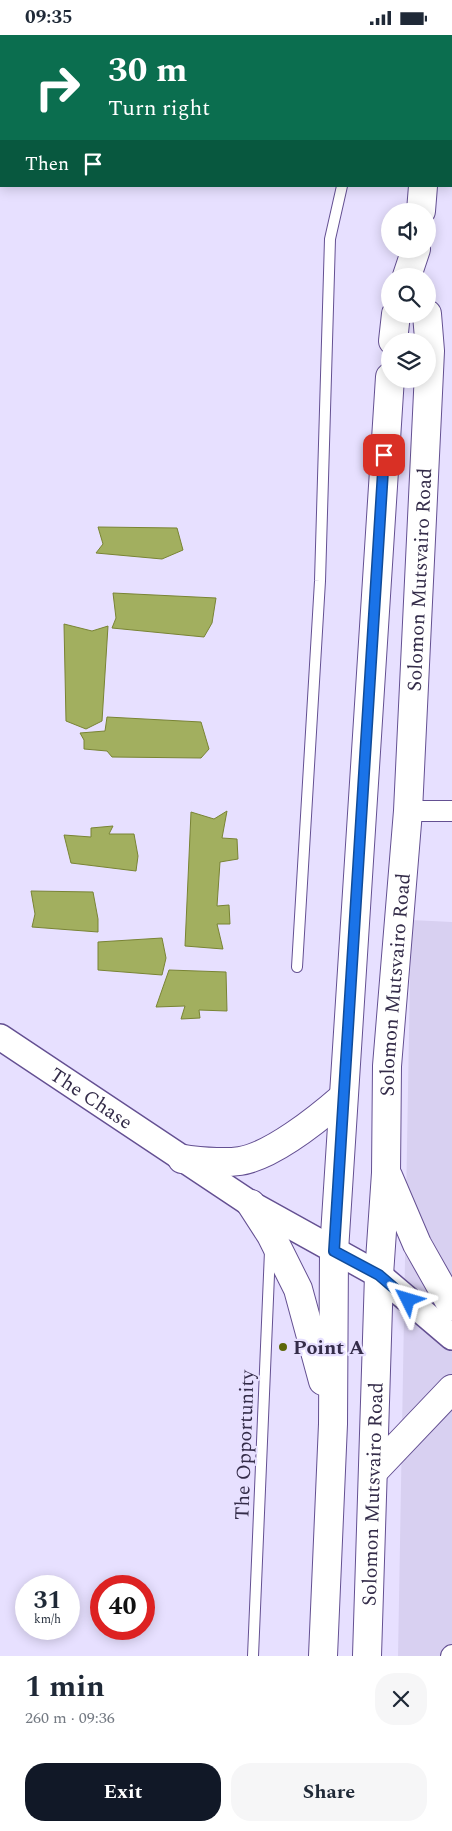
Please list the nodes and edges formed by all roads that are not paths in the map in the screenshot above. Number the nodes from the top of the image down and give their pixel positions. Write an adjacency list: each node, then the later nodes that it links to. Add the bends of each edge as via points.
1 (342, 187): 8 (lane, via 330,239 320,581)
2 (423, 187): 3 (highway)
3 (422, 203)
4 (428, 323): 6 (highway, Solomon Mutsvairo Road, via 430,351)
5 (389, 388): 10 (highway)
6 (408, 811): 7 (street); 12 (highway, Solomon Mutsvairo Road, via 387,1066)
7 (452, 811)
8 (297, 967)
9 (0, 1037): 11 (street, The Chase)
10 (342, 1097): 11 (highway, via 310,1126 242,1161); 15 (highway)
11 (182, 1159): 13 (street, The Chase)
12 (386, 1173): 16 (highway, Solomon Mutsvairo Road); 17 (highway, via 417,1244)
13 (252, 1203): 14 (highway); 15 (street, The Chase)
14 (271, 1235): 20 (highway, via 298,1289); 22 (lane, The Opportunity)
15 (334, 1251): 16 (street, The Chase); 20 (highway)
16 (379, 1275): 18 (street, The Chase); 21 (highway, Solomon Mutsvairo Road)
17 (452, 1306)
18 (452, 1337)
19 (452, 1389): 21 (highway)
20 (333, 1423): 23 (highway)
21 (373, 1471): 24 (highway, Solomon Mutsvairo Road)
22 (253, 1656)
23 (323, 1656)
24 (366, 1656)

